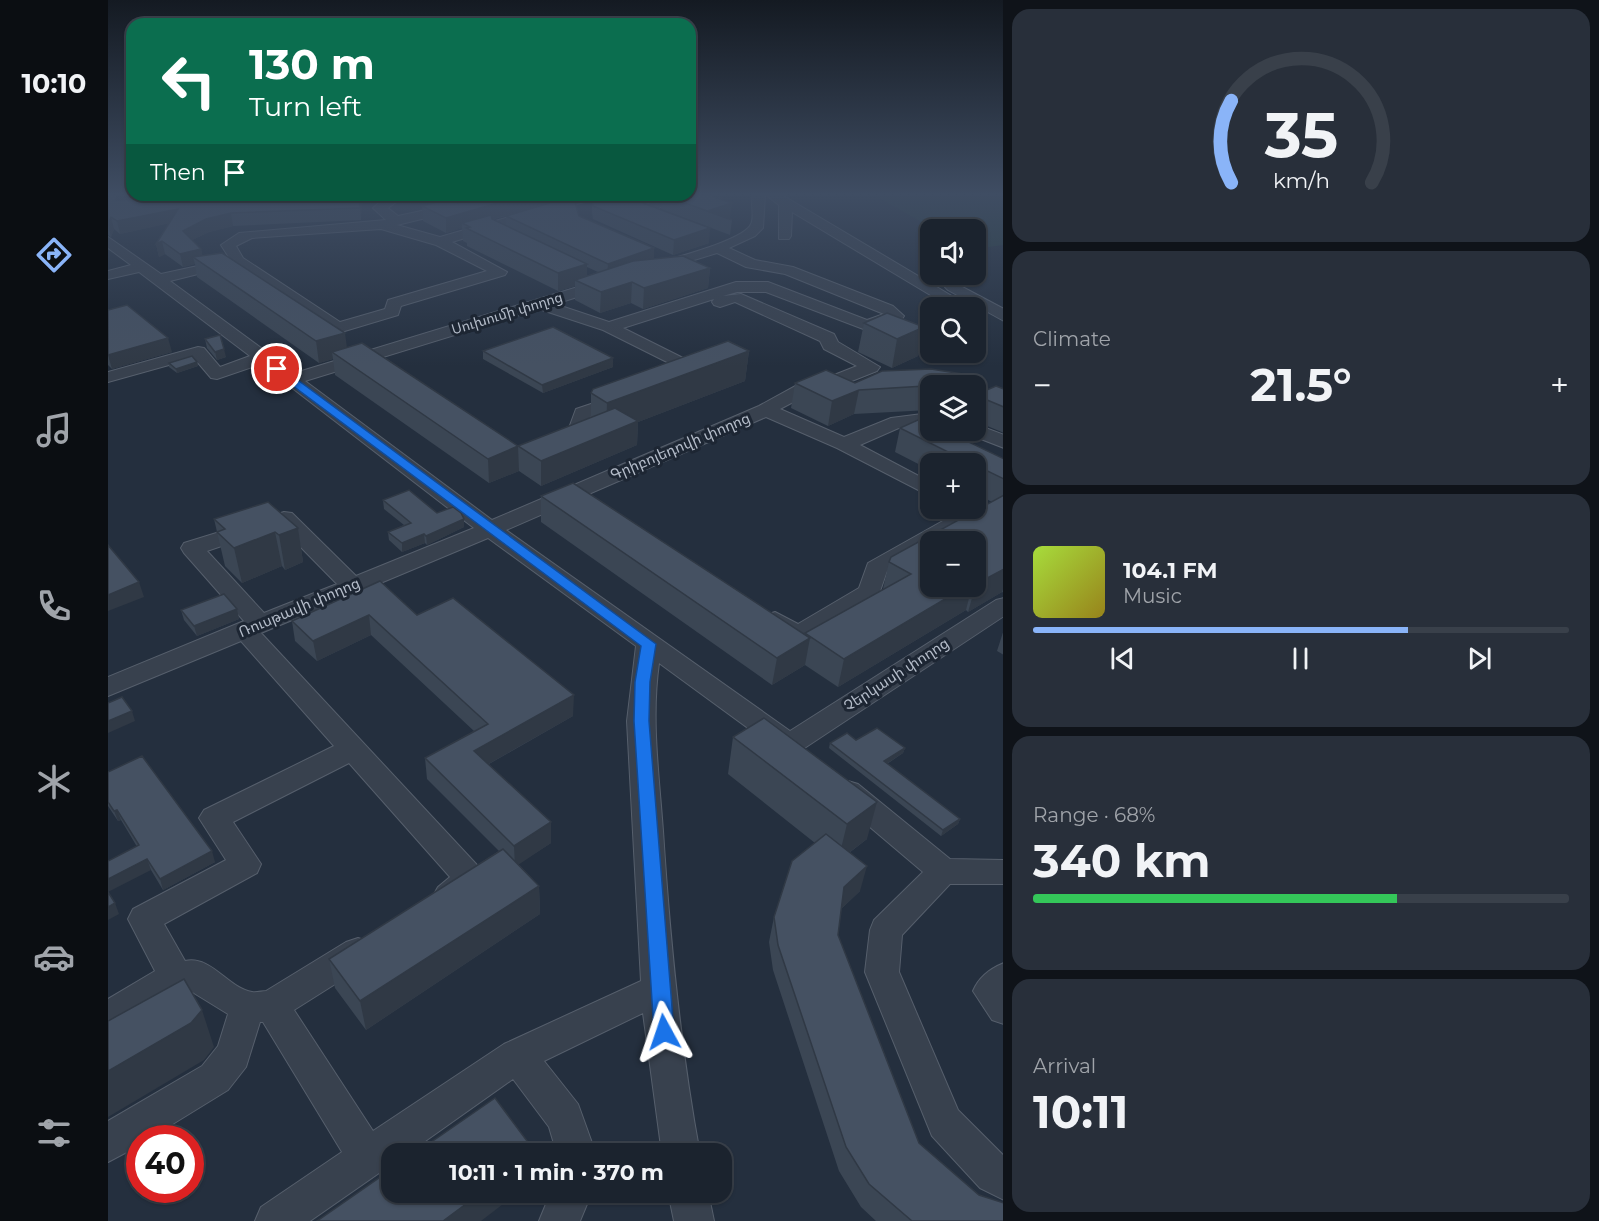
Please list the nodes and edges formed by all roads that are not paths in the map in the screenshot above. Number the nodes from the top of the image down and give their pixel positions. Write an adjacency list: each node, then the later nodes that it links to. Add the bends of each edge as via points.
1 (122, 252): 11 (street)
2 (232, 252): 9 (street)
3 (461, 252): 9 (street, via 500,272 394,303 392,312 338,328)
4 (696, 252): 10 (street)
5 (734, 252): 22 (street, via 752,264 788,270 896,316 866,325 768,287 736,287)
6 (875, 252): 18 (street)
7 (890, 252): 12 (street)
8 (654, 254): 10 (street)
9 (238, 261): 16 (street)
10 (673, 262): 14 (street)
11 (140, 267): 15 (street); 16 (street)
12 (920, 268)
13 (584, 273): 19 (street, Սուխումի փողոց, via 611,282)
14 (639, 273)
15 (108, 275)
16 (157, 279): 25 (street)
17 (951, 285): 20 (street)
18 (946, 297)
19 (537, 303): 22 (street); 24 (street, Սուխումի փողոց)
20 (1003, 315)
21 (986, 320): 23 (street)
22 (609, 327): 29 (street, via 693,370); 31 (street, Գրիբոյեդովի փողոց, via 639,327 736,297 828,338 830,345 870,367 828,384 807,387)
23 (1003, 330)
24 (367, 356): 26 (street); 28 (street, Սուխումի փողոց)
25 (262, 358): 27 (street, via 217,374 198,352); 28 (street)
26 (386, 369)
27 (108, 377)
28 (291, 380): 41 (street)
29 (669, 380)
30 (637, 393): 36 (street, via 583,413 578,431)
31 (766, 410): 35 (street); 38 (street, Գրիբոյեդովի փողոց)
32 (920, 420): 35 (street, via 898,422)
33 (986, 435): 34 (street)
34 (1003, 442)
35 (844, 444): 37 (street)
36 (540, 446)
37 (920, 485)
38 (577, 490): 39 (street); 41 (street, Գրիբոյեդովի փողոց)
39 (597, 502)
40 (962, 519): 44 (street, via 876,568 870,592 798,635)
41 (490, 529): 42 (street, Ռուսթավի փողոց); 46 (street)
42 (352, 585): 45 (street, Ռուսթավի փողոց); 45 (street, via 284,518 192,548)
43 (1003, 606): 49 (street, Չերկասի փողոց)
44 (760, 610)
45 (252, 627): 47 (street, Ռուսթավի փողոց); 48 (street)
46 (649, 644): 49 (street); 56 (street, via 641,721)
47 (108, 687)
48 (353, 749): 52 (street, via 466,874 464,887); 54 (street, via 214,818 246,864 144,919)
49 (808, 759): 50 (street)
50 (943, 871): 51 (street); 65 (street, via 886,930 882,972 945,1123)
51 (1003, 872)
52 (423, 912)
53 (383, 937): 57 (street)
54 (177, 979): 57 (street, via 193,974); 59 (street)
55 (1003, 979): 58 (street, via 990,991)
56 (660, 988): 60 (street); 63 (street, via 670,1098)
57 (259, 1007): 61 (street, via 214,1078); 64 (street)
58 (1003, 1008)
59 (108, 1017)
60 (517, 1056): 62 (street, via 565,1116); 64 (street)
61 (108, 1143)
62 (574, 1143)
63 (679, 1143)
64 (368, 1158): 68 (street)
65 (1003, 1179)
66 (567, 1203): 69 (street)
67 (690, 1203): 70 (street)
68 (276, 1221)
69 (559, 1221)
70 (694, 1221)

